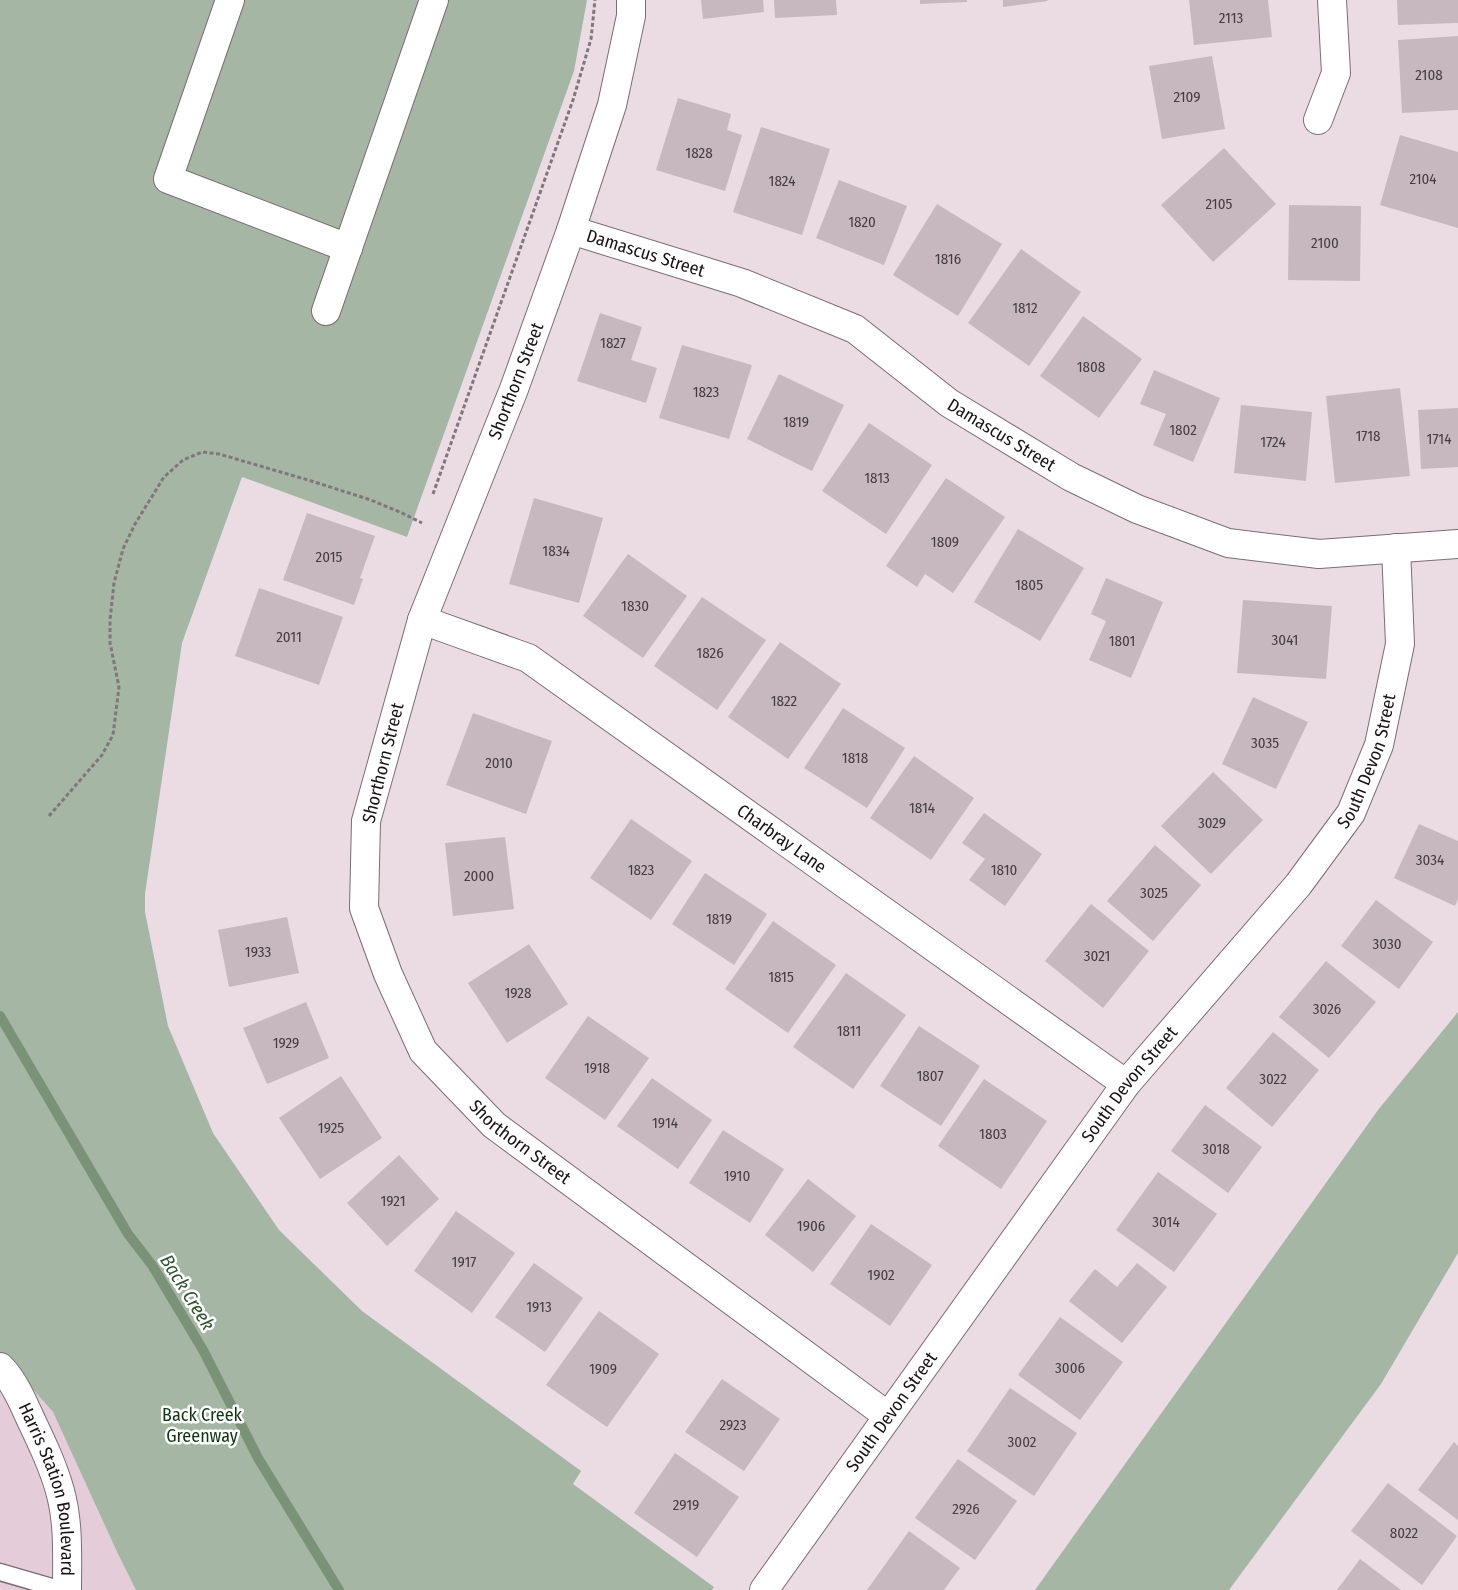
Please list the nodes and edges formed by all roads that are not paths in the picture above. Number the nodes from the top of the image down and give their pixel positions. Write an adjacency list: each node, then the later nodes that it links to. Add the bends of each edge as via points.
1 (230, 0): 7 (street, via 168,179)
2 (434, 0): 7 (street)
3 (631, 0): 6 (street, Shorthorn Street, via 631,16 612,105)
4 (1332, 0): 5 (street, via 1336,74)
5 (1318, 120)
6 (571, 230): 10 (street, Damascus Street, via 742,283 855,329 949,403 1070,477 1137,509 1228,543 1319,554); 11 (street, Shorthorn Street, via 514,389)
7 (348, 248): 8 (street)
8 (326, 311)
9 (1458, 544): 10 (street, Damascus Street)
10 (1396, 548): 12 (street, South Devon Street, via 1400,644 1379,745 1351,814 1298,885)
11 (422, 620): 12 (street, Charbray Lane, via 528,658); 14 (street, Shorthorn Street, via 366,821 364,908 388,974 423,1051 494,1125)
12 (1126, 1084): 14 (street, South Devon Street)
13 (0, 1367): 18 (street, Harris Station Boulevard, via 26,1408 60,1492 67,1538)
14 (888, 1416): 19 (street, South Devon Street)
15 (0, 1572): 16 (lane)
16 (23, 1585): 17 (lane)
17 (62, 1590)
18 (67, 1590)
19 (764, 1590)

